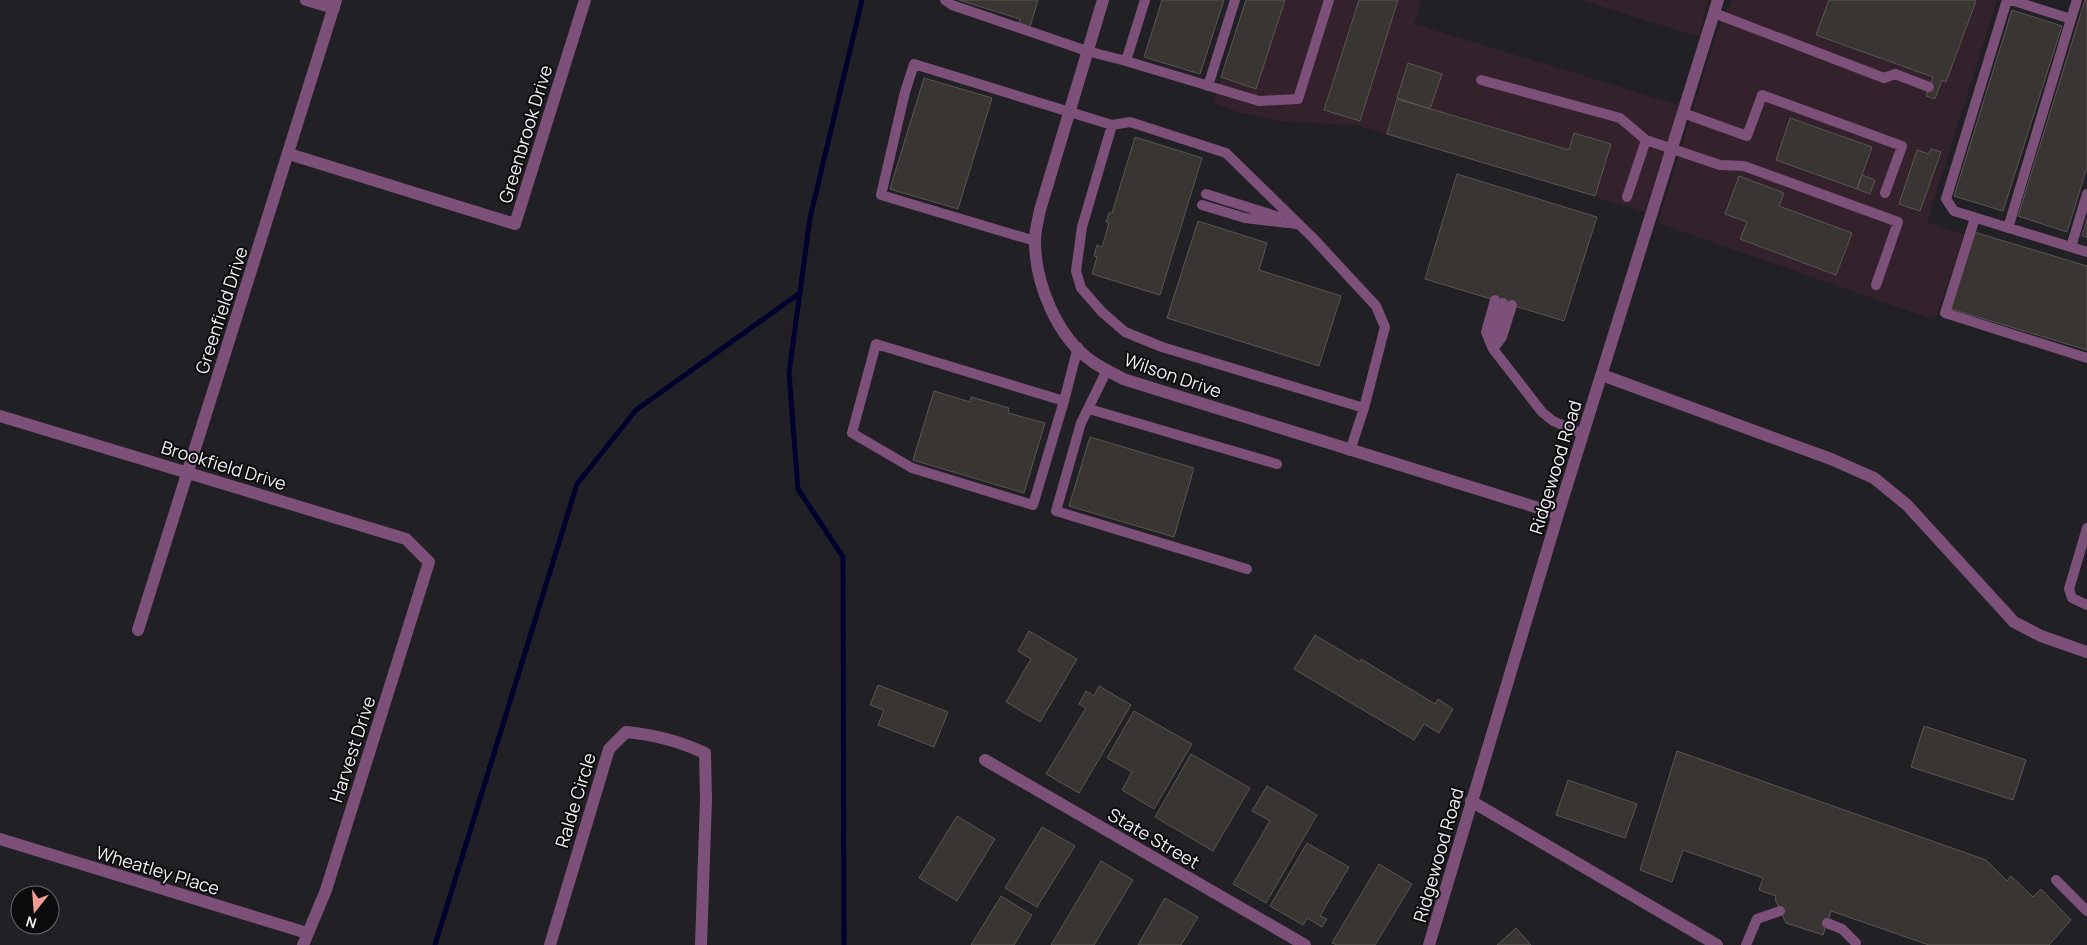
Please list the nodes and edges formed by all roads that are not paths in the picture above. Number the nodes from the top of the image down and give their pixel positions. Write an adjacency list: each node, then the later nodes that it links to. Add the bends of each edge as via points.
1 (306, 0): 12 (street)
2 (585, 0): 25 (street, Greenbrook Drive, via 515,224)
3 (945, 0): 15 (lane)
4 (1103, 0): 15 (street, Wilson Drive)
5 (1145, 0): 16 (lane)
6 (1235, 0): 18 (lane)
7 (1329, 0): 18 (lane, via 1298,99 1260,101)
8 (1718, 0): 13 (street, Ridgewood Road)
9 (2007, 0): 31 (lane, via 1946,199 1954,212)
10 (2011, 0): 14 (lane)
11 (2077, 0): 14 (lane)
12 (335, 4): 25 (street, Greenfield Drive)
13 (1714, 14): 19 (lane, via 1884,78 1896,74); 21 (street, Ridgewood Road)
14 (2071, 19): 33 (lane)
15 (1087, 51): 16 (lane); 20 (street, Wilson Drive)
16 (1126, 61): 18 (lane)
17 (1481, 80): 23 (lane, via 1620,118)
18 (1208, 86)
19 (1929, 87)
20 (1068, 112): 22 (lane); 34 (street, Wilson Drive, via 1040,210); 34 (lane, via 914,64 905,92 881,195)
21 (1683, 114): 24 (street, Ridgewood Road); 26 (lane, via 1747,136 1762,95 1902,146)
22 (1112, 125): 32 (lane, via 1130,122 1226,154); 44 (lane, via 1082,227 1076,271 1081,288 1102,312 1125,332 1162,346)
23 (1646, 140): 24 (lane); 29 (lane)
24 (1672, 148): 37 (lane, via 1720,165 1744,166 1898,222); 42 (street, Ridgewood Road)
25 (289, 154): 50 (street, Greenfield Drive)
26 (1885, 193)
27 (1206, 194): 32 (lane)
28 (2087, 194): 35 (lane)
29 (1627, 197)
30 (1202, 205): 32 (lane, via 1245,218)
31 (1975, 218): 33 (lane); 40 (lane, via 1945,313)
32 (1297, 224): 44 (lane, via 1376,306 1385,327)
33 (2008, 228): 35 (lane)
34 (1035, 241): 38 (street, Wilson Drive, via 1040,280 1051,311)
35 (2071, 247): 36 (lane)
36 (2087, 252)
37 (1876, 285)
38 (1078, 347): 41 (street, Wilson Drive); 43 (lane)
39 (1493, 349): 39 (lane, via 1486,332 1503,303 1502,337); 47 (lane, via 1542,412 1553,421)
40 (2087, 358)
41 (1107, 370): 45 (lane); 48 (street, Wilson Drive, via 1154,390)
42 (1602, 375): 47 (street, Ridgewood Road); 57 (street, via 1831,459 1874,478 1907,505 2014,622 2040,636)
43 (1064, 401): 43 (lane, via 876,344 852,433 912,468 1033,505)
44 (1364, 408): 48 (lane)
45 (1088, 410): 49 (lane); 54 (lane, via 1081,423 1056,511)
46 (0, 416): 50 (street, Brookfield Drive)
47 (1583, 434): 51 (street, Ridgewood Road)
48 (1350, 451): 51 (street, Wilson Drive)
49 (1277, 464)
50 (187, 472): 53 (street, Brookfield Drive, via 406,539); 56 (street, Greenfield Drive)
51 (1558, 514): 59 (street, Ridgewood Road)
52 (2087, 528): 55 (lane, via 2069,589 2072,598)
53 (430, 562): 65 (street, Harvest Drive, via 326,890)
54 (1247, 568)
55 (2087, 605)
56 (138, 630)
57 (2087, 652)
58 (986, 760): 69 (street, State Street)
59 (1472, 801): 70 (street, Ridgewood Road); 71 (street)
60 (0, 839): 65 (street, Wheatley Place)
61 (2056, 880): 63 (lane)
62 (1780, 911): 72 (lane, via 1757,919)
63 (2087, 911)
64 (1827, 923): 66 (lane, via 1842,929)
65 (305, 939)
66 (1857, 944)
67 (550, 945): 68 (street, Ralde Circle, via 609,749 626,732 678,741 705,754)
68 (701, 945)
69 (1305, 945)
70 (1430, 945)
71 (1716, 945)
72 (1746, 945)

